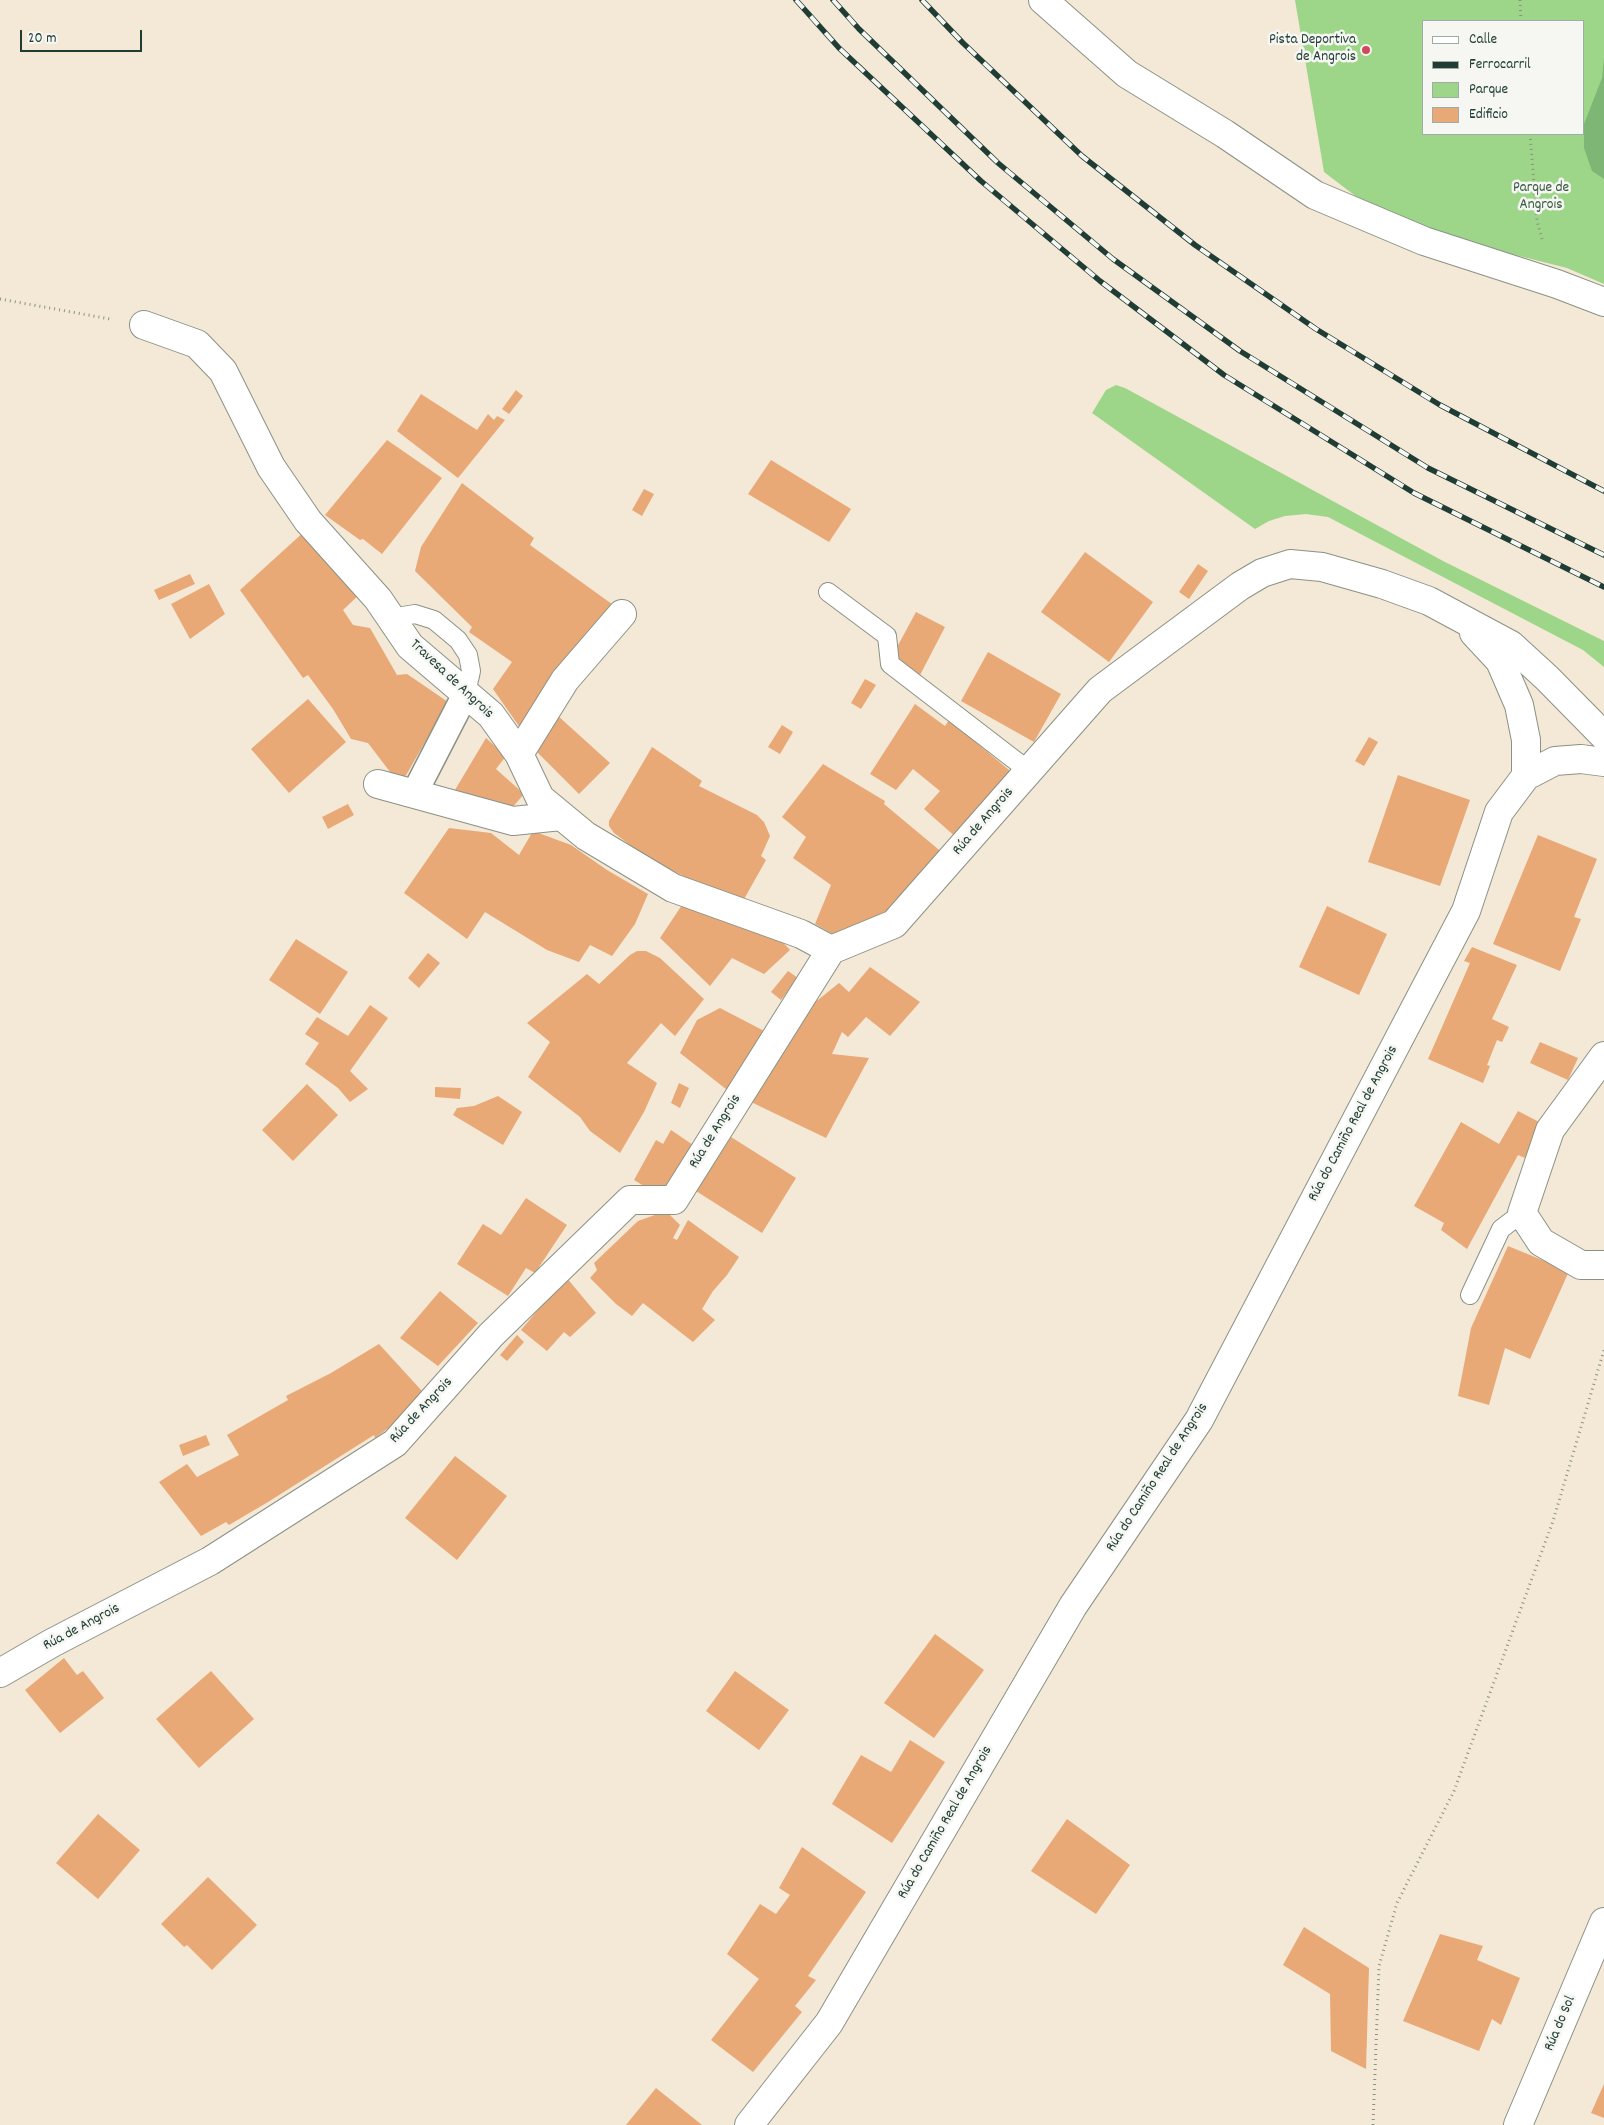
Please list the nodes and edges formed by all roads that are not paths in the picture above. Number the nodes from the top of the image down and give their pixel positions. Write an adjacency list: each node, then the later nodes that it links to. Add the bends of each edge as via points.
1 (1043, 0): 2 (street, via 1127,74 1225,134 1315,195 1424,241)
2 (1604, 302)
3 (144, 325): 7 (street, Travesa de Angrois, via 197,344 223,371 271,467 302,513 378,599 410,646)
4 (828, 592): 11 (lane, via 887,636 890,664)
5 (622, 614): 9 (street, via 565,680)
6 (1463, 621): 8 (street, via 1511,645); 11 (street, Rúa de Angrois, via 1429,601 1322,567 1290,564 1262,572 1100,690); 12 (street, via 1500,661 1519,705 1526,740)
7 (466, 694): 9 (street, Travesa de Angrois, via 491,715); 14 (street)
8 (1604, 736)
9 (519, 754): 15 (street, Travesa de Angrois, via 540,798)
10 (1604, 762): 12 (street, Rúa do Camiño Real de Angrois, via 1581,758 1555,761)
11 (1029, 771): 16 (street, Rúa de Angrois, via 894,924)
12 (1526, 776): 23 (street, Rúa do Camiño Real de Angrois, via 1499,812 1466,911 1199,1420 1073,1606 829,2023)
13 (378, 784): 14 (street)
14 (414, 794): 15 (street, via 513,822)
15 (561, 816): 16 (street, Travesa de Angrois, via 586,836 673,888 801,934)
16 (831, 950): 21 (street, Rúa de Angrois, via 674,1200 630,1200 491,1335 395,1443 210,1561)
17 (1604, 1056): 18 (street, via 1550,1130)
18 (1522, 1213): 19 (street, via 1541,1242 1581,1265); 20 (lane, via 1501,1229)
19 (1604, 1265)
20 (1470, 1295)
21 (0, 1673)
22 (1604, 1922): 24 (street, Rúa do Sol)
23 (750, 2125)
24 (1518, 2125)

